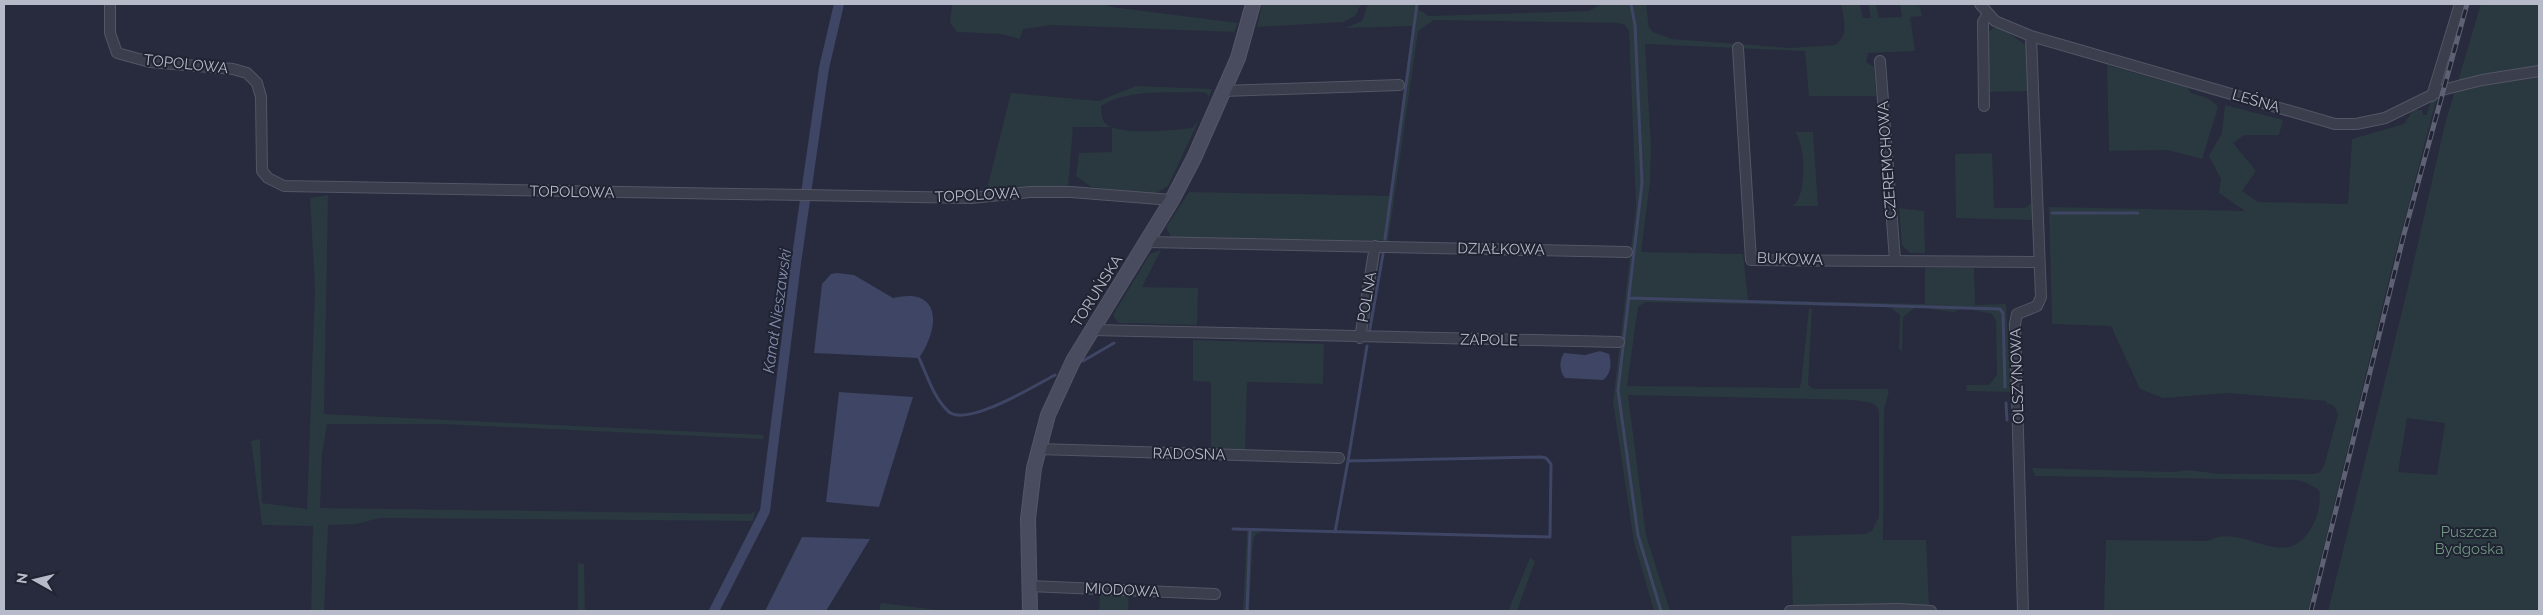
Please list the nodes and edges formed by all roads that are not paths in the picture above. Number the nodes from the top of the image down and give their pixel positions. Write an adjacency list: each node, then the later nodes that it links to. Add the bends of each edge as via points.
1 (110, 4): 14 (street, TOPOLOWA, via 110,33 117,52 168,65 238,70 253,78 261,96 262,171 284,186 971,198 1062,192)
2 (1253, 4): 11 (main road, TORUŃSKA, via 1245,38)
3 (1980, 4): 5 (street, LEŚNA)
4 (2460, 4): 12 (street)
5 (1988, 14): 6 (street, LEŚNA, via 1995,21); 13 (street, via 1983,22)
6 (2031, 36): 12 (street, LEŚNA, via 2335,124 2356,124 2385,118); 19 (street, OLSZYNOWA)
7 (1738, 48): 18 (street, BUKOWA, via 1750,260)
8 (1880, 61): 18 (street, CZEREMCHOWA)
9 (2539, 71): 12 (street, LEŚNA, via 2482,80 2442,90)
10 (1399, 85): 11 (street)
11 (1224, 91): 14 (main road, TORUŃSKA)
12 (2432, 96)
13 (1984, 106)
14 (1172, 200): 15 (main road, TORUŃSKA)
15 (1147, 242): 16 (street); 20 (main road, TORUŃSKA)
16 (1375, 246): 17 (street, DZIAŁKOWA); 21 (street, POLNA)
17 (1627, 252)
18 (1895, 260): 19 (street, BUKOWA)
19 (2039, 262): 30 (street, OLSZYNOWA, via 2040,301 2034,308 2019,312 2014,324)
20 (1092, 330): 21 (street, POLNA); 23 (main road, TORUŃSKA, via 1061,384)
21 (1360, 338): 22 (street, ZAPOLE)
22 (1619, 342)
23 (1038, 449): 24 (street, RADOSNA); 25 (main road, TORUŃSKA, via 1028,519)
24 (1339, 458)
25 (1029, 586): 26 (street, MIODOWA); 27 (main road, TORUŃSKA)
26 (1215, 594)
27 (1030, 611)
28 (1790, 611): 29 (street)
29 (1931, 611)
30 (2023, 611)

